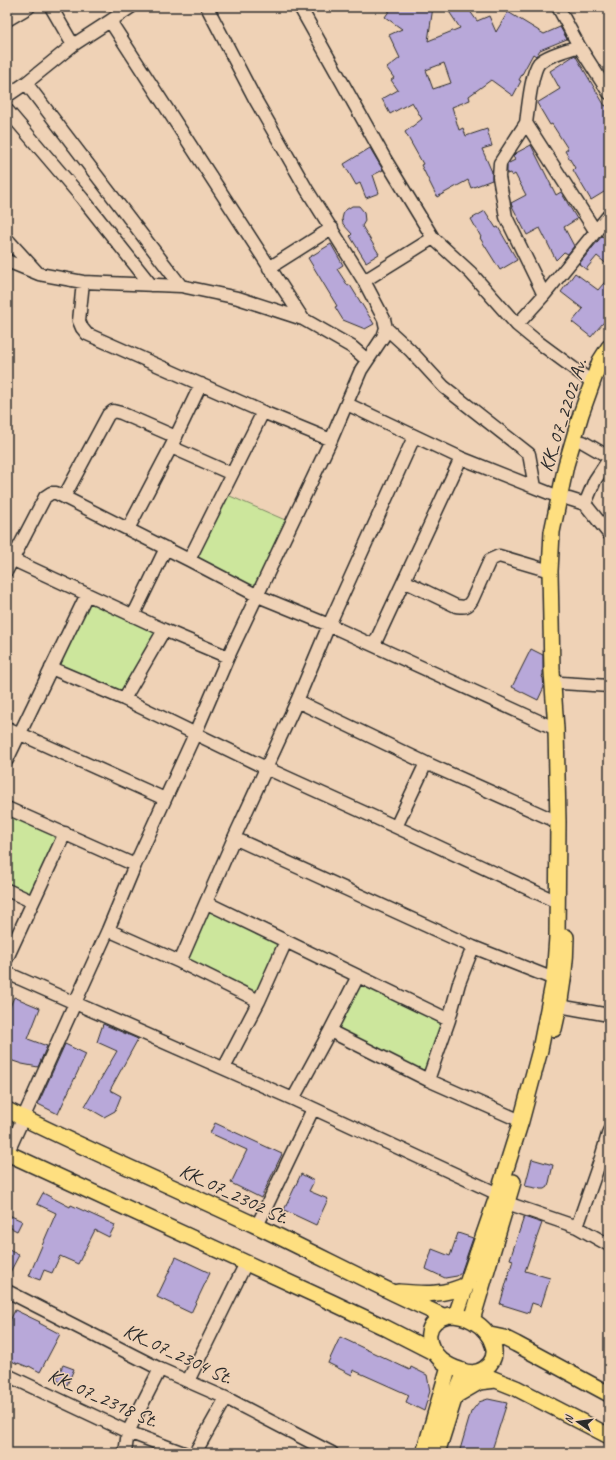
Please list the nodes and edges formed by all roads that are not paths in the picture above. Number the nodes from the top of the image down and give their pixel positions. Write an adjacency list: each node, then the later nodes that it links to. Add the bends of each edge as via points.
1 (29, 7): 7 (street)
2 (51, 7): 9 (street)
3 (131, 7): 8 (street)
4 (207, 7): 18 (street, via 255,99)
5 (300, 7): 20 (street, via 385,159)
6 (561, 8): 10 (street)
7 (7, 20)
8 (110, 21): 9 (street); 23 (street)
9 (73, 45): 12 (street)
10 (579, 46): 11 (street); 16 (street, via 540,63 532,81)
11 (604, 73): 13 (street)
12 (26, 83): 14 (street); 28 (street)
13 (609, 93)
14 (7, 96)
15 (7, 110): 27 (street)
16 (526, 123): 19 (street); 29 (street, via 500,163 500,176 506,217)
17 (609, 215): 19 (street)
18 (332, 228): 23 (street); 25 (street)
19 (596, 232): 29 (street)
20 (433, 238): 25 (street); 31 (street, via 471,273)
21 (7, 239): 24 (street)
22 (7, 261): 24 (street)
23 (270, 268): 30 (street)
24 (39, 274): 26 (street)
25 (364, 281): 32 (street, via 384,319)
26 (83, 282): 27 (street); 37 (street, via 79,321 87,334)
27 (151, 284): 28 (street)
28 (181, 286): 30 (street, via 238,298)
29 (544, 295): 31 (street)
30 (304, 319): 34 (street, via 352,347)
31 (517, 325): 36 (street)
32 (386, 328): 34 (street, via 383,337); 47 (street, via 444,387 529,454)
33 (609, 347): 36 (main road, KK_07_2202 Av.)
34 (367, 360): 38 (street)
35 (609, 367): 43 (main road)
36 (592, 382): 49 (main road, KK_07_2202 Av., via 566,465)
37 (201, 384): 39 (street); 42 (street)
38 (347, 404): 40 (street); 41 (street)
39 (263, 412): 41 (street); 46 (street)
40 (414, 437): 44 (street); 61 (street)
41 (331, 440): 59 (street)
42 (173, 442): 46 (street); 48 (street, via 113,411 108,415); 51 (street)
43 (582, 442): 45 (street); 49 (main road)
44 (461, 458): 47 (street); 57 (street)
45 (609, 458): 50 (street, via 595,480)
46 (232, 474): 54 (street)
47 (535, 487): 49 (street)
48 (64, 497): 51 (street); 55 (street, via 50,493 45,497)
49 (564, 498): 50 (street); 56 (main road, via 552,532); 66 (main road, via 558,613)
50 (585, 504): 52 (street)
51 (128, 529): 53 (street)
52 (609, 534)
53 (166, 548): 54 (street); 60 (street)
54 (190, 560): 59 (street)
55 (9, 562): 58 (street)
56 (550, 571): 57 (street, via 499,556 494,558 490,560 469,605 465,607 456,606); 71 (main road)
57 (404, 581): 63 (street)
58 (86, 594): 60 (street); 65 (street)
59 (258, 596): 61 (street); 64 (street)
60 (133, 616): 62 (street)
61 (329, 625): 63 (street); 69 (street)
62 (164, 630): 64 (street); 68 (street)
63 (374, 645): 71 (street)
64 (228, 657): 73 (street)
65 (51, 668): 68 (street); 72 (street)
66 (560, 683): 67 (street); 98 (main road, via 566,864 566,962)
67 (609, 686)
68 (124, 699): 73 (street)
69 (297, 701): 75 (street); 76 (street)
70 (7, 728): 72 (street)
71 (556, 729): 79 (main road)
72 (19, 733): 74 (street); 77 (street)
73 (195, 734): 76 (street); 77 (street)
74 (7, 760)
75 (426, 763): 79 (street); 80 (street)
76 (266, 768): 80 (street); 82 (street)
77 (165, 799): 83 (street)
78 (7, 808): 81 (street)
79 (558, 822): 86 (main road)
80 (396, 827): 86 (street)
81 (65, 833): 83 (street); 85 (street)
82 (234, 838): 87 (street); 90 (street)
83 (135, 865): 88 (street)
84 (7, 890): 85 (street)
85 (33, 902): 91 (street)
86 (557, 902): 95 (main road)
87 (207, 903): 89 (street); 92 (street)
88 (108, 930): 92 (street); 97 (street)
89 (286, 941): 94 (street); 96 (street)
90 (472, 947): 95 (street); 100 (street)
91 (7, 958)
92 (180, 962): 96 (street)
93 (7, 973): 97 (street)
94 (358, 976): 100 (street); 101 (street)
95 (554, 979): 108 (main road, via 540,1050)
96 (259, 1001): 102 (street)
97 (75, 1003): 102 (street); 107 (street)
98 (560, 1006): 99 (street); 112 (main road, via 536,1105)
99 (609, 1015)
100 (449, 1020): 103 (street)
101 (330, 1031): 103 (street); 104 (street)
102 (224, 1068): 104 (street)
103 (428, 1080): 108 (street)
104 (293, 1098): 105 (street)
105 (313, 1109): 112 (street); 113 (street)
106 (7, 1110): 107 (main road, KK_07_2302 St.)
107 (23, 1118): 110 (street); 113 (main road, KK_07_2302 St.)
108 (521, 1122): 112 (main road)
109 (609, 1131): 111 (street)
110 (7, 1154): 116 (main road)
111 (605, 1160): 114 (street)
112 (503, 1198): 114 (street); 117 (main road); 120 (main road)
113 (257, 1226): 118 (main road, KK_07_2302 St.)
114 (577, 1227): 115 (street)
115 (609, 1245)
116 (246, 1263): 124 (main road); 131 (street)
117 (468, 1284): 118 (main road, via 458,1289 433,1294); 121 (main road)
118 (388, 1291): 121 (main road, KK_07_2302 St.)
119 (9, 1297): 127 (street, KK_07_2304 St.)
120 (479, 1297): 122 (main road); 123 (main road, via 483,1316)
121 (450, 1316): 122 (main road); 125 (main road, via 431,1326 428,1335)
122 (472, 1320): 123 (main road)
123 (497, 1336): 128 (main road, via 488,1367); 132 (main road)
124 (407, 1339): 125 (main road); 133 (main road, via 433,1363)
125 (435, 1354): 126 (main road)
126 (449, 1366): 128 (main road); 133 (main road)
127 (160, 1369): 131 (street, KK_07_2304 St.); 135 (street)
128 (470, 1372): 130 (main road); 133 (main road)
129 (7, 1375): 135 (street, KK_07_2318 St.)
130 (496, 1380): 133 (main road, via 479,1382); 136 (main road)
131 (188, 1381): 134 (street, KK_07_2304 St.)
132 (609, 1394)
133 (448, 1396): 141 (main road); 142 (main road)
134 (226, 1398): 139 (street); 140 (street, KK_07_2304 St.)
135 (128, 1432): 137 (street); 138 (street, KK_07_2318 St.)
136 (609, 1436)
137 (125, 1453)
138 (184, 1453)
139 (195, 1453)
140 (332, 1453)
141 (424, 1453)
142 (437, 1453)

